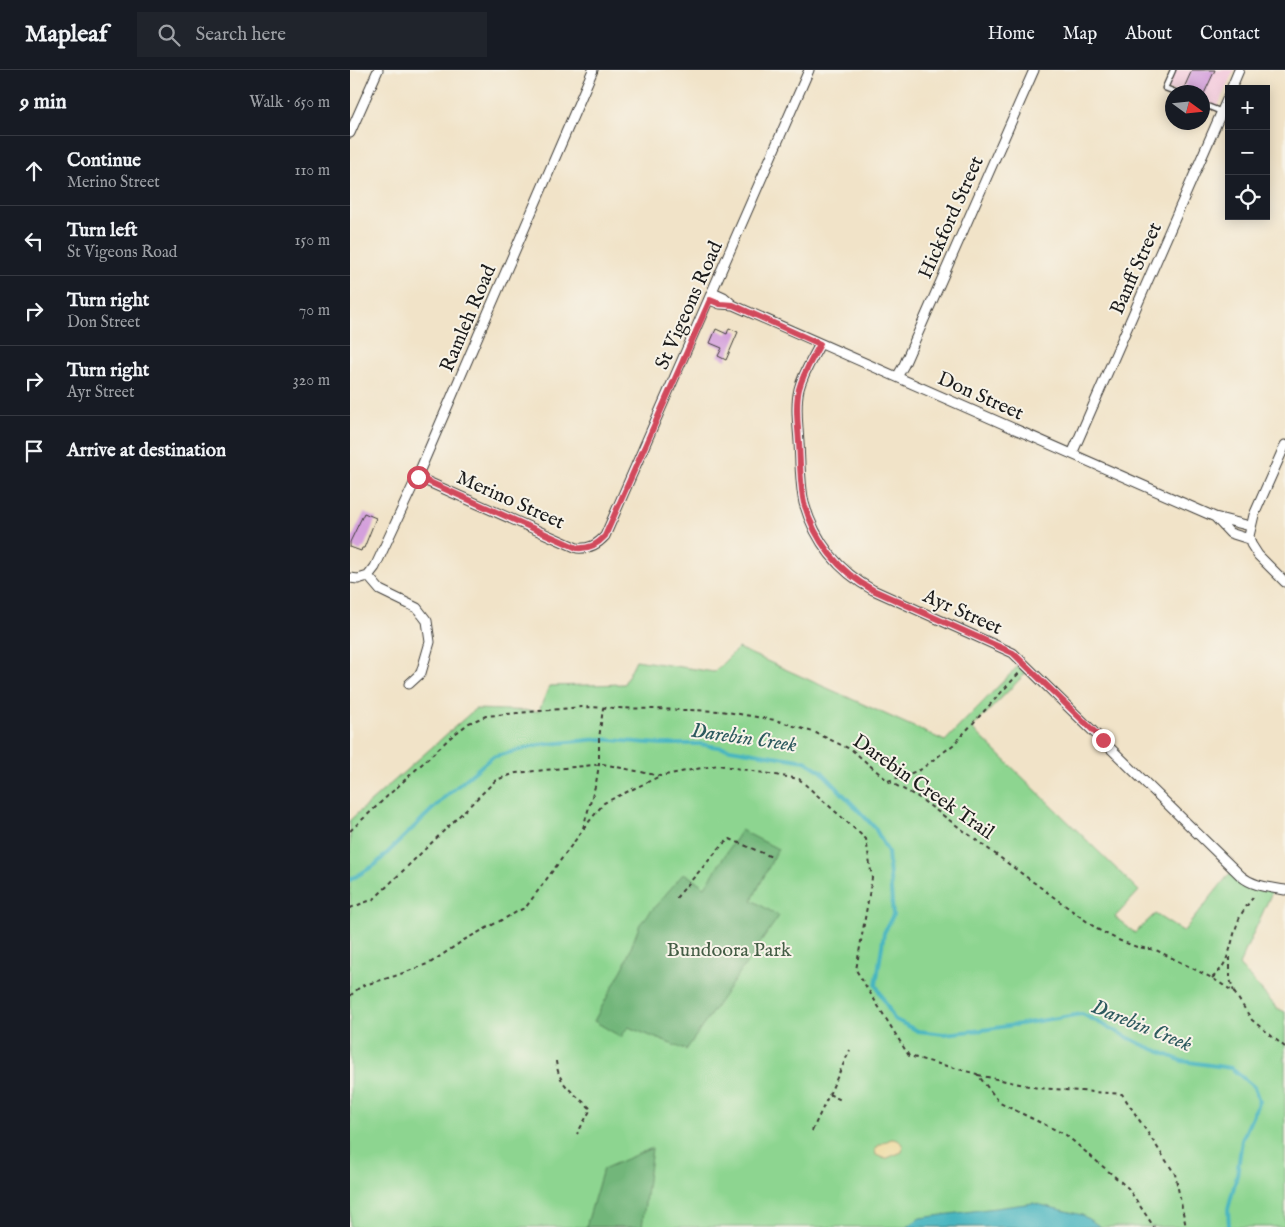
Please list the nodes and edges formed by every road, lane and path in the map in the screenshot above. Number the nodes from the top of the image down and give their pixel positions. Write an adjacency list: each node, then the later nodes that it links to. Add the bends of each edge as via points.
1 (378, 70): 12 (street)
2 (593, 70): 18 (street, Ramleh Road)
3 (809, 70): 13 (street, St Vigeons Road)
4 (1034, 70): 15 (street, Hickford Street)
5 (1173, 70): 7 (lane)
6 (1239, 70): 8 (street)
7 (1166, 85)
8 (1233, 85)
9 (1225, 105): 11 (street, Banff Street)
10 (1210, 107): 11 (lane)
11 (1222, 112): 17 (street, Banff Street)
12 (350, 133)
13 (711, 296): 14 (street, Don Street, via 720,304 733,305); 22 (street, St Vigeons Road, via 605,536)
14 (820, 344): 15 (street, Don Street); 26 (street, Ayr Street, via 799,389 798,412 804,501 820,541 856,581 1004,648)
15 (896, 377): 17 (street, Don Street)
16 (1285, 445): 20 (street)
17 (1072, 454): 19 (street, Don Street)
18 (418, 477): 22 (street, Merino Street, via 577,548); 23 (street, Ramleh Road, via 375,568)
19 (1215, 517): 20 (street, Don Street); 21 (street, Don Street, via 1230,533)
20 (1250, 526): 21 (street)
21 (1249, 539): 25 (street, via 1258,555)
22 (591, 547)
23 (368, 576): 24 (street); 27 (street, via 380,590 417,608 427,621 430,642 421,673)
24 (350, 578)
25 (1285, 582)
26 (1027, 665): 31 (path, via 953,745 920,770); 35 (street, Ayr Street, via 1241,876)
27 (409, 684)
28 (603, 708): 29 (path); 31 (path, Darebin Creek Trail, via 721,711 775,720 816,733 852,750); 32 (path, Darebin Creek Trail, via 486,716 469,723)
29 (599, 765): 30 (path); 33 (path); 38 (path, via 516,773 496,780 374,899)
30 (660, 776): 33 (path, via 604,803); 46 (path, via 718,765 799,779 866,839 872,878 856,970 909,1056)
31 (888, 781): 40 (path, Darebin Creek Trail, via 918,797 1097,929 1137,947 1156,950)
32 (350, 831)
33 (582, 831): 42 (path, via 526,907 464,940 430,963 361,986)
34 (774, 858): 37 (path, via 730,839)
35 (1260, 886): 36 (street, Ayr Street); 39 (path, via 1238,921)
36 (1285, 890)
37 (676, 898)
38 (350, 908)
39 (1230, 955): 40 (path); 41 (path, via 1230,979)
40 (1212, 978): 41 (path, Darebin Creek Trail)
41 (1234, 992): 43 (path, Darebin Creek Trail, via 1252,1020)
42 (350, 996)
43 (1285, 1048)
44 (850, 1050): 47 (path)
45 (556, 1061): 50 (path, via 558,1075 564,1084 591,1108)
46 (977, 1074): 51 (path, via 1000,1103 1066,1135 1128,1188); 52 (path, via 1038,1088 1122,1094 1175,1174)
47 (829, 1094): 48 (path); 49 (path)
48 (841, 1100)
49 (812, 1131)
50 (577, 1134)
51 (1154, 1227)
52 (1186, 1227)

